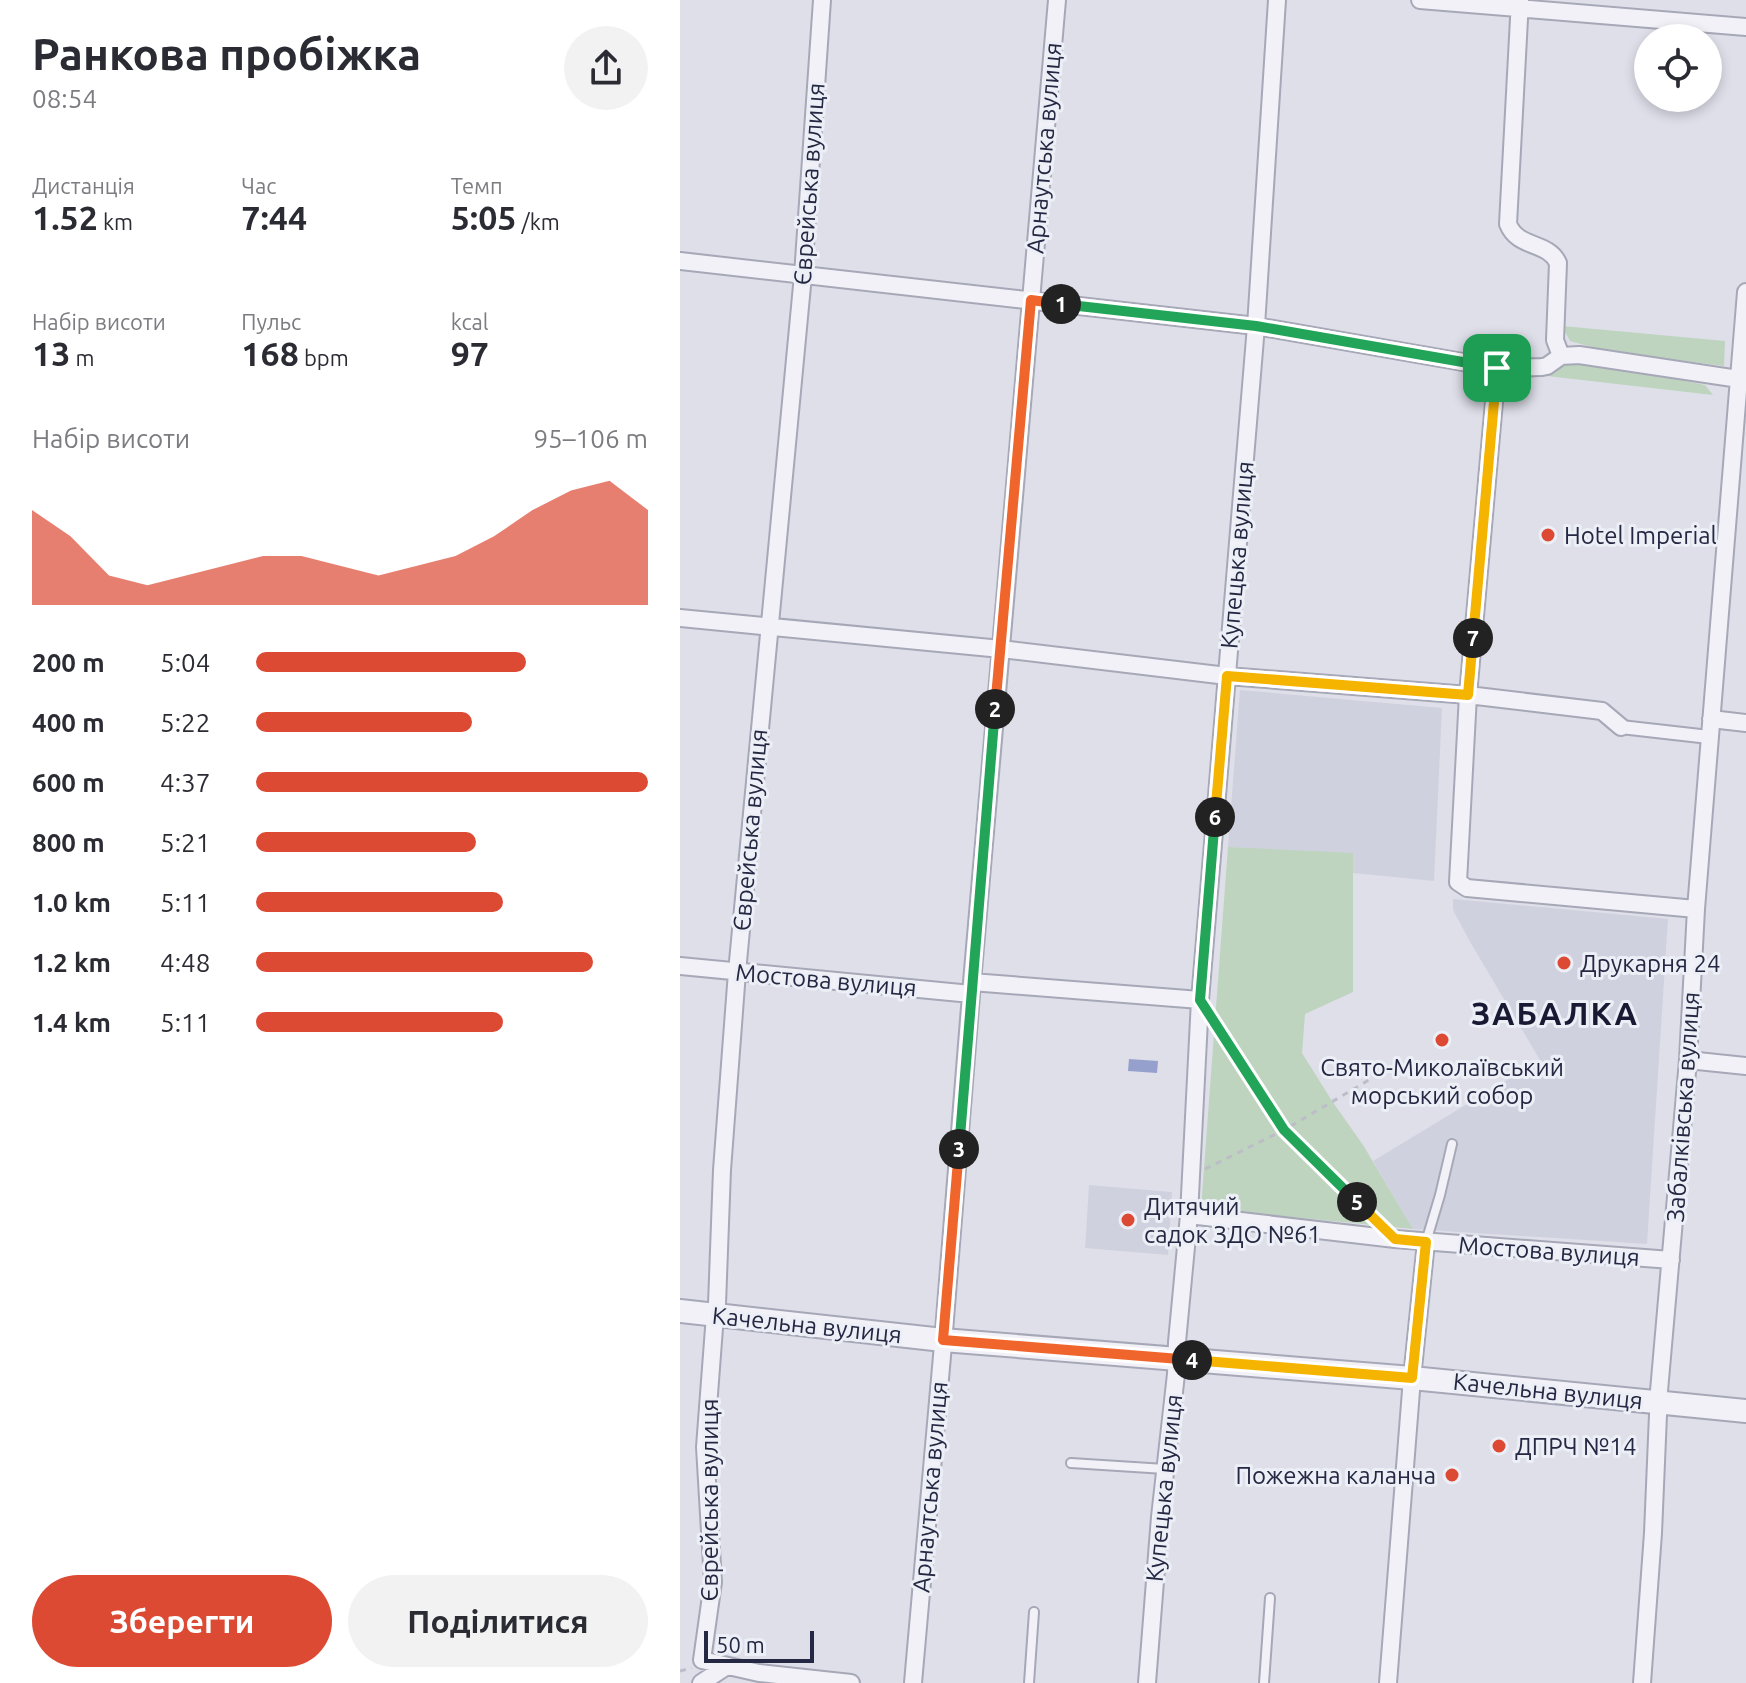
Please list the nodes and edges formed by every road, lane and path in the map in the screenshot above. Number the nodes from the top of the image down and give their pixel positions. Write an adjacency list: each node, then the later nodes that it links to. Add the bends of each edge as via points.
1 (822, 0): 8 (street, Єврейська вулиця)
2 (1057, 0): 10 (street, Арнаутська вулиця)
3 (1277, 0): 11 (street, Купецька вулиця)
4 (1420, 0): 5 (street)
5 (1520, 4): 6 (street); 12 (street, via 1508,224 1517,238 1556,257 1555,340)
6 (1746, 27)
7 (680, 261): 8 (street)
8 (803, 275): 10 (street); 16 (street, Єврейська вулиця)
9 (1746, 292): 14 (street, Забалківська вулиця)
10 (1031, 300): 11 (street); 17 (street, Арнаутська вулиця)
11 (1256, 326): 13 (street); 18 (street, Купецька вулиця)
12 (1561, 356): 13 (street, via 1542,367); 14 (street)
13 (1497, 368): 19 (street)
14 (1743, 380): 20 (street, Забалківська вулиця)
15 (680, 618): 16 (street)
16 (770, 626): 17 (street); 26 (street, Єврейська вулиця)
17 (1001, 649): 18 (street); 27 (street, Арнаутська вулиця)
18 (1227, 676): 19 (street); 28 (street, Купецька вулиця)
19 (1468, 695): 22 (street, via 1602,711); 24 (street, via 1458,882 1467,888)
20 (1711, 719): 21 (street); 23 (street, Забалківська вулиця)
21 (1746, 723)
22 (1621, 727): 23 (street)
23 (1709, 737): 24 (street, Забалківська вулиця)
24 (1696, 909): 29 (street, Забалківська вулиця)
25 (680, 966): 26 (street, Мостова вулиця)
26 (737, 972): 27 (street, Мостова вулиця); 40 (street, Єврейська вулиця)
27 (972, 988): 28 (street, Мостова вулиця); 41 (street, Арнаутська вулиця)
28 (1200, 1000): 32 (path); 34 (street, Купецька вулиця)
29 (1688, 1060): 30 (street); 38 (street, Забалківська вулиця)
30 (1746, 1066)
31 (1391, 1067): 32 (path)
32 (1284, 1130): 34 (path); 36 (path)
33 (1452, 1144): 37 (lane)
34 (1192, 1176): 35 (street, Купецька вулиця)
35 (1189, 1215): 36 (street, Мостова вулиця); 42 (street, Купецька вулиця)
36 (1395, 1239): 37 (street, Мостова вулиця)
37 (1426, 1242): 38 (street, Мостова вулиця); 43 (street)
38 (1671, 1260): 44 (street, Забалківська вулиця)
39 (680, 1311): 40 (street, Качельна вулиця)
40 (716, 1314): 41 (street, Качельна вулиця); 50 (street, Єврейська вулиця, via 705,1447 713,1582 702,1660)
41 (943, 1340): 42 (street, Качельна вулиця); 53 (street, Арнаутська вулиця)
42 (1176, 1358): 43 (street, Качельна вулиця); 47 (street, Купецька вулиця)
43 (1412, 1378): 44 (street, Качельна вулиця); 57 (street)
44 (1659, 1402): 45 (street, Качельна вулиця); 58 (street, Забалківська вулиця)
45 (1746, 1411)
46 (1071, 1463): 47 (lane)
47 (1165, 1469): 55 (street, Купецька вулиця)
48 (1270, 1598): 56 (lane)
49 (1034, 1612): 54 (lane)
50 (727, 1666): 51 (street); 52 (street)
51 (701, 1683)
52 (851, 1683)
53 (913, 1683)
54 (1029, 1683)
55 (1147, 1683)
56 (1264, 1683)
57 (1388, 1683)
58 (1642, 1683)

